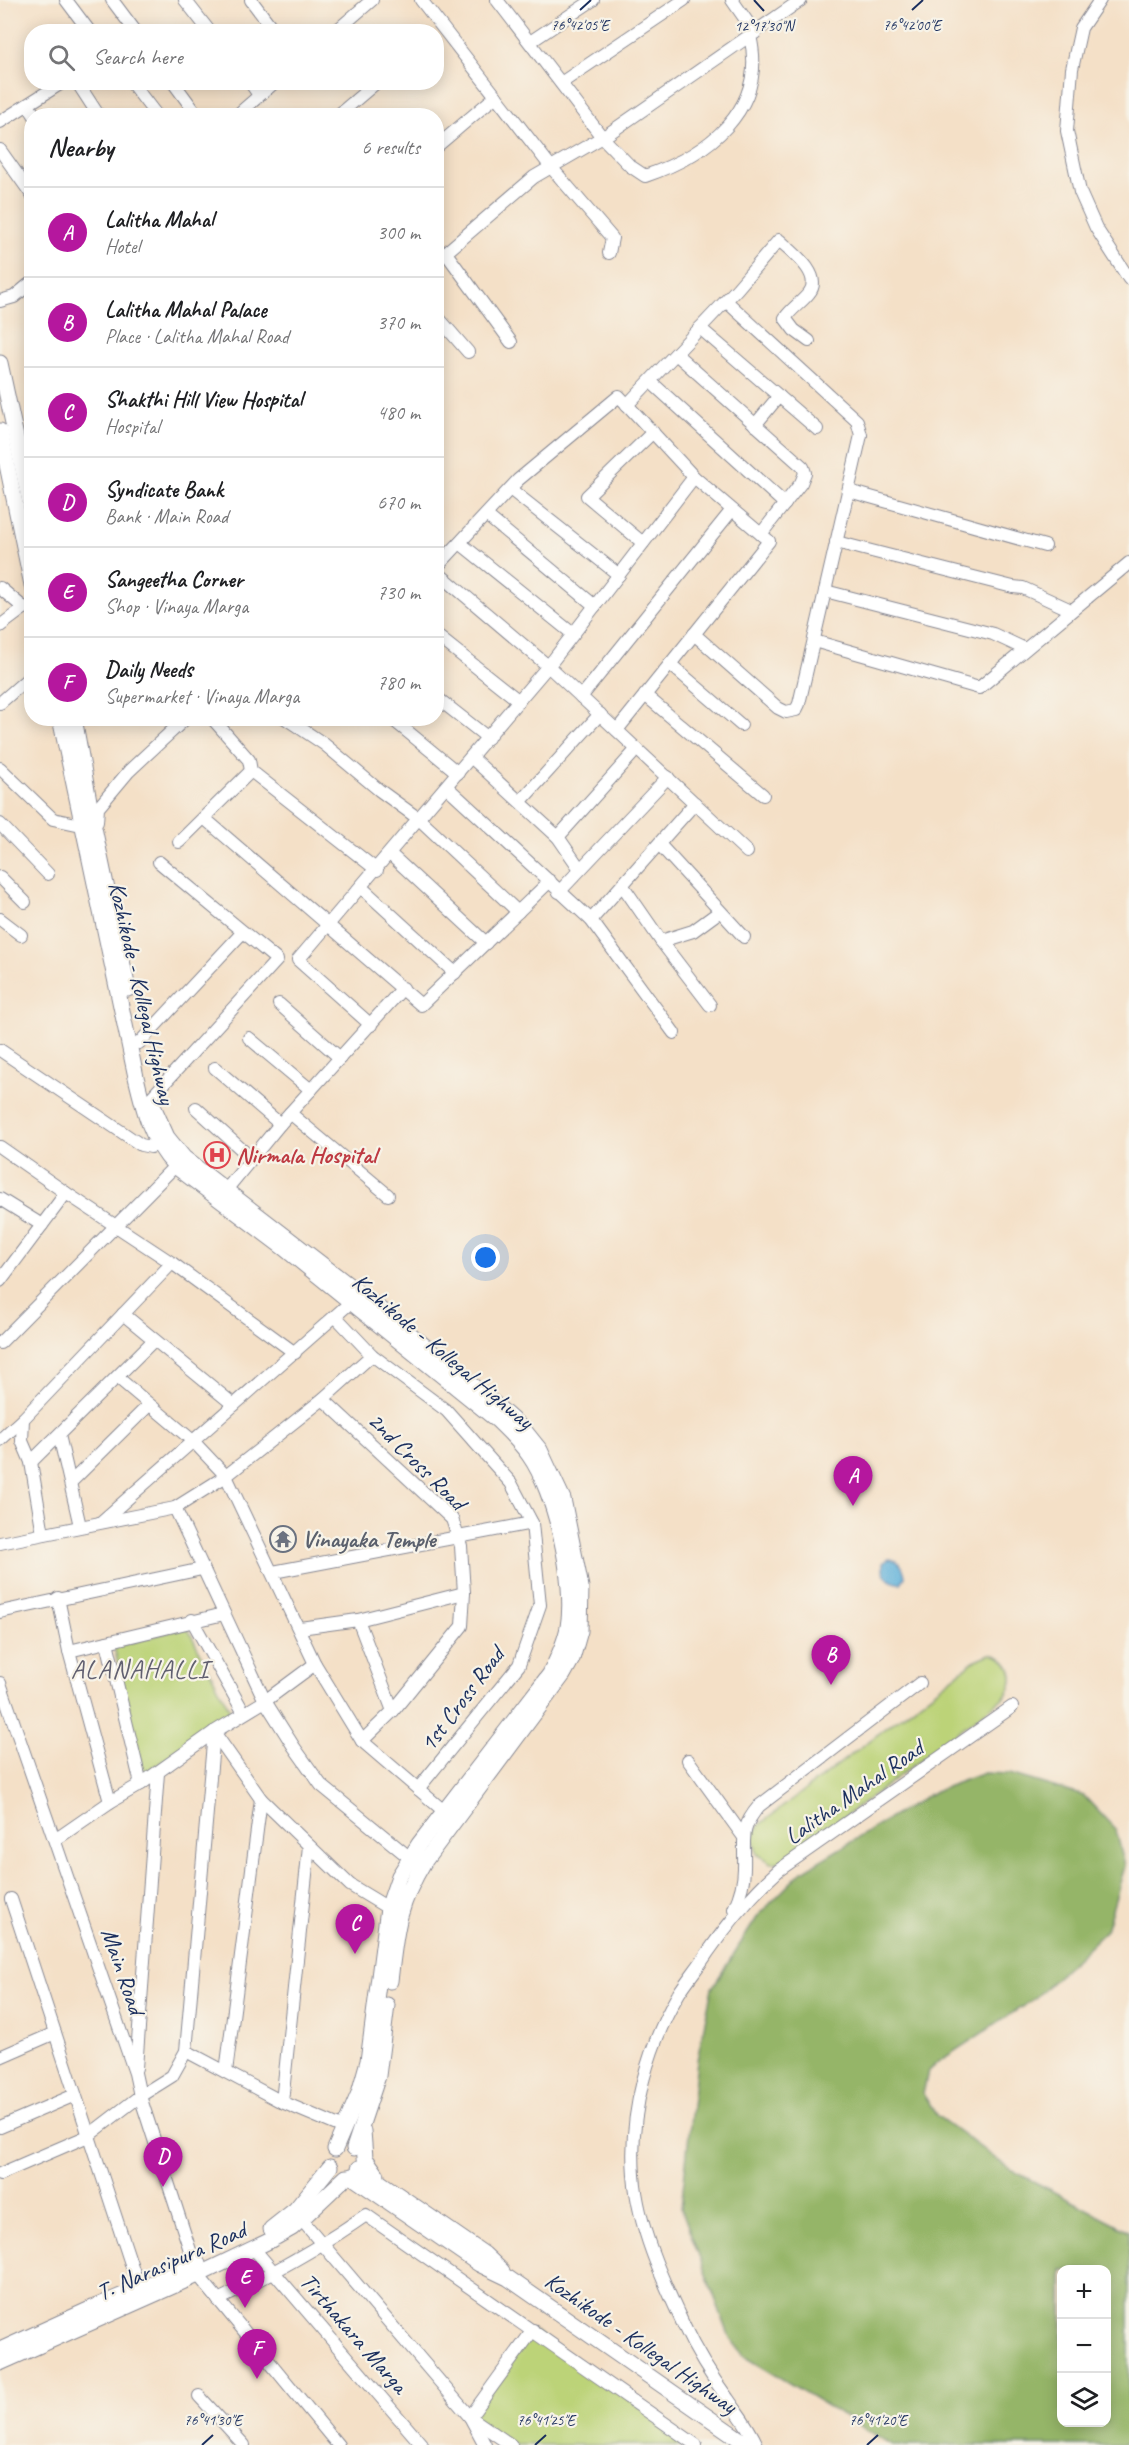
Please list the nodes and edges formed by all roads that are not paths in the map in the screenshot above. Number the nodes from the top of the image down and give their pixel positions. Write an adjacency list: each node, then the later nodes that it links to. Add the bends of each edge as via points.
1 (66, 0): 13 (street)
2 (112, 0): 14 (street)
3 (185, 0): 15 (street)
4 (251, 0): 16 (street)
5 (372, 0): 17 (street)
6 (421, 0): 18 (street)
7 (593, 0): 21 (street)
8 (684, 0): 22 (street)
9 (732, 0): 19 (street)
10 (801, 0): 19 (street)
11 (1100, 0): 48 (street, via 1081,28 1072,69 1067,131 1080,192 1096,228)
12 (502, 2): 21 (street)
13 (84, 24)
14 (130, 24)
15 (204, 24)
16 (269, 24)
17 (344, 24)
18 (435, 24)
19 (753, 35): 40 (street); 40 (street, via 755,55 744,106 730,125 703,147 645,176)
20 (444, 36): 31 (street)
21 (530, 42): 22 (street)
22 (561, 83): 40 (street)
23 (54, 90): 32 (street)
24 (82, 90): 33 (street)
25 (137, 90): 34 (street)
26 (179, 90): 35 (street)
27 (256, 90): 30 (street)
28 (266, 90): 30 (street)
29 (368, 90): 37 (street)
30 (260, 95): 36 (street)
31 (496, 96): 41 (street); 43 (street)
32 (34, 108)
33 (94, 108)
34 (151, 108)
35 (192, 108)
36 (245, 108)
37 (346, 108)
38 (24, 113): 39 (street)
39 (0, 122)
40 (602, 137): 43 (street)
41 (444, 140)
42 (0, 150): 44 (street)
43 (550, 167): 45 (street, via 612,238); 46 (street)
44 (24, 184)
45 (609, 253)
46 (444, 254)
47 (444, 261): 55 (street)
48 (1129, 279)
49 (24, 289): 50 (street)
50 (0, 301)
51 (726, 301): 53 (street); 54 (street, via 779,240 813,279 809,294 785,318); 69 (street, via 857,421 861,435)
52 (444, 324): 56 (street)
53 (700, 328): 57 (street); 60 (street)
54 (809, 341)
55 (511, 342)
56 (468, 352)
57 (676, 354): 59 (street); 62 (street)
58 (0, 363): 66 (main road)
59 (651, 382): 61 (street); 70 (street)
60 (779, 396): 62 (street); 63 (street)
61 (627, 405): 65 (street); 68 (street, via 619,396)
62 (755, 425): 70 (street, via 803,467 801,483)
63 (817, 429)
64 (0, 431): 77 (main road)
65 (653, 432): 67 (street); 76 (street, via 587,496)
66 (24, 441)
67 (694, 477): 71 (street); 76 (street)
68 (510, 489): 72 (street); 81 (street)
69 (849, 491): 74 (street); 78 (street)
70 (785, 504): 73 (street)
71 (732, 510): 73 (street); 99 (street)
72 (486, 515): 75 (street); 86 (street)
73 (761, 534): 91 (street, via 769,541)
74 (836, 542): 84 (street); 88 (street, via 1023,588)
75 (460, 543): 79 (street); 90 (street)
76 (643, 543): 81 (street)
77 (24, 546)
78 (1045, 546)
79 (444, 560)
80 (1129, 563): 88 (street)
81 (619, 575): 86 (street)
82 (444, 576): 96 (street)
83 (0, 588): 85 (street)
84 (825, 591): 92 (street); 94 (street, via 993,634)
85 (24, 604)
86 (595, 606): 90 (street)
87 (24, 610): 89 (street)
88 (1071, 610): 94 (street)
89 (0, 626)
90 (573, 634): 96 (street)
91 (694, 634): 92 (street, via 786,712 796,710 800,704); 95 (street)
92 (814, 640): 94 (street, via 979,688)
93 (444, 641): 100 (street)
94 (1025, 649)
95 (670, 664): 98 (street); 104 (street)
96 (548, 666): 99 (street); 100 (street)
97 (24, 682): 101 (street)
98 (645, 695): 111 (street); 120 (street)
99 (582, 697): 103 (street)
100 (519, 701): 112 (street)
101 (0, 703)
102 (444, 703): 112 (street)
103 (600, 714): 111 (street); 121 (street)
104 (741, 725)
105 (62, 726): 125 (main road, Kozhikode - Kollegal Highway)
106 (75, 726): 125 (main road, Kozhikode - Kollegal Highway)
107 (177, 726): 125 (street, via 129,771 98,808 98,822)
108 (219, 726): 116 (street, via 249,760)
109 (297, 726): 124 (street)
110 (402, 726): 117 (street)
111 (617, 730): 113 (street)
112 (488, 738): 114 (street)
113 (637, 749): 118 (street); 127 (street)
114 (471, 757): 117 (street); 121 (street)
115 (0, 768): 125 (street, via 53,819)
116 (251, 771): 123 (street); 134 (street)
117 (458, 773): 119 (street)
118 (668, 777): 122 (street); 133 (street)
119 (447, 787): 124 (street); 137 (street)
120 (763, 795)
121 (521, 801): 127 (street)
122 (695, 803): 129 (street); 130 (street)
123 (204, 818): 128 (street); 146 (street)
124 (419, 819): 131 (street); 142 (street)
125 (87, 824): 161 (main road, Kozhikode - Kollegal Highway); 166 (main road, Kozhikode - Kollegal Highway)
126 (3, 833): 135 (street)
127 (558, 837): 133 (street)
128 (180, 842)
129 (659, 844): 138 (street); 143 (street)
130 (747, 852)
131 (390, 854): 134 (street); 151 (street)
132 (159, 862): 147 (street)
133 (580, 869): 140 (street)
134 (377, 870): 139 (street)
135 (48, 874)
136 (0, 877): 141 (street)
137 (550, 881): 140 (street); 142 (street)
138 (622, 886): 145 (street); 150 (street)
139 (362, 888): 146 (street); 154 (street)
140 (559, 892): 145 (street)
141 (25, 902)
142 (518, 912): 151 (street)
143 (719, 912): 149 (street); 150 (street, via 693,931)
144 (0, 919): 148 (street)
145 (591, 920): 159 (street)
146 (330, 925): 153 (street); 155 (street)
147 (243, 932): 152 (street); 161 (street)
148 (21, 935)
149 (744, 937)
150 (661, 941): 157 (street)
151 (486, 943): 154 (street)
152 (277, 960): 153 (street); 166 (street)
153 (298, 960): 158 (street)
154 (455, 973): 155 (street, via 422,1005)
155 (403, 988): 158 (street)
156 (279, 1004): 163 (street)
157 (710, 1005)
158 (371, 1025): 163 (street)
159 (674, 1033)
160 (249, 1038): 165 (street)
161 (139, 1043): 166 (main road, Kozhikode - Kollegal Highway)
162 (0, 1050): 170 (street, via 130,1139 151,1147)
163 (340, 1058): 165 (street)
164 (215, 1068): 169 (street)
165 (311, 1090): 168 (street)
166 (146, 1102): 170 (main road, Kozhikode - Kollegal Highway, via 152,1132)
167 (196, 1108): 172 (street)
168 (290, 1113): 169 (street); 176 (street)
169 (280, 1124): 172 (street)
170 (164, 1142): 173 (main road, Kozhikode - Kollegal Highway); 175 (main road, Kozhikode - Kollegal Highway)
171 (0, 1147): 174 (street)
172 (251, 1158): 175 (street)
173 (175, 1166): 175 (main road, Kozhikode - Kollegal Highway); 179 (street)
174 (66, 1193): 178 (street); 179 (street)
175 (222, 1195): 182 (main road, Kozhikode - Kollegal Highway); 241 (main road, Kozhikode - Kollegal Highway, via 386,1314 524,1430 540,1450 563,1499 582,1607 572,1659 424,1862 406,1894)
176 (388, 1195)
177 (0, 1199): 178 (street)
178 (42, 1225): 181 (street)
179 (117, 1227): 180 (street); 186 (street)
180 (172, 1263): 183 (street); 187 (street)
181 (0, 1281)
182 (351, 1302): 184 (street); 233 (main road, Kozhikode - Kollegal Highway, via 498,1421 530,1456 552,1503 569,1581 568,1628 550,1674)
183 (123, 1314): 185 (street); 193 (street)
184 (336, 1317): 187 (street); 188 (street, 1st Cross Road)
185 (154, 1340): 189 (street); 192 (street)
186 (0, 1343)
187 (295, 1353): 192 (street)
188 (372, 1355): 190 (street); 202 (street, 1st Cross Road, via 447,1411 511,1483)
189 (117, 1377): 191 (street); 194 (street)
190 (323, 1399): 198 (street); 205 (street, 2nd Cross Road, via 452,1519)
191 (149, 1405): 196 (street); 199 (street)
192 (234, 1405): 196 (street)
193 (23, 1419): 195 (street); 197 (street, via 22,1441)
194 (59, 1435): 197 (street); 199 (street)
195 (0, 1440)
196 (193, 1441): 198 (street); 201 (street)
197 (31, 1462): 204 (street)
198 (226, 1476): 200 (street); 208 (street)
199 (71, 1482): 203 (street)
200 (175, 1508): 201 (street); 207 (street)
201 (100, 1523): 203 (street)
202 (532, 1523): 205 (street); 230 (street, 1st Cross Road, via 540,1605 519,1665)
203 (80, 1526): 204 (street)
204 (43, 1534): 206 (street)
205 (458, 1535): 208 (street); 209 (street, 2nd Cross Road)
206 (0, 1543)
207 (202, 1569): 210 (street); 212 (street)
208 (273, 1572): 215 (street)
209 (464, 1593): 214 (street); 223 (street, 2nd Cross Road, via 462,1626)
210 (58, 1598): 211 (street); 217 (street)
211 (0, 1612)
212 (224, 1614): 213 (street); 221 (street)
213 (192, 1620): 216 (street); 224 (street)
214 (357, 1620): 215 (street); 223 (street)
215 (300, 1628): 218 (street)
216 (107, 1642): 217 (street); 229 (street)
217 (69, 1651): 232 (street)
218 (315, 1664): 221 (street); 226 (street)
219 (0, 1683): 235 (street, Main Road)
220 (920, 1683): 234 (street, Lalitha Mahal Road, via 759,1806 750,1816)
221 (265, 1701): 224 (street); 237 (street, via 321,1785)
222 (1012, 1707): 240 (street, Lalitha Mahal Road, via 779,1870)
223 (393, 1711): 226 (street, 2nd Cross Road)
224 (244, 1713): 225 (street)
225 (214, 1732): 228 (street); 231 (street); 243 (street)
226 (362, 1741): 230 (street)
227 (688, 1760): 234 (street)
228 (158, 1773): 229 (street); 246 (street)
229 (141, 1784): 232 (street)
230 (418, 1789): 233 (street)
231 (261, 1799): 236 (street); 245 (street)
232 (110, 1802): 235 (street)
233 (445, 1812): 237 (main road, Kozhikode - Kollegal Highway)
234 (743, 1836): 240 (street, Lalitha Mahal Road, via 742,1886)
235 (55, 1840): 246 (street, Main Road)
236 (309, 1846): 239 (street, via 350,1885); 249 (street)
237 (410, 1858): 239 (main road, Kozhikode - Kollegal Highway)
238 (11, 1899): 242 (street)
239 (388, 1908): 241 (main road, Kozhikode - Kollegal Highway)
240 (729, 1922): 282 (street, Lalitha Mahal Road, via 679,1993 651,2057 640,2090 633,2148 634,2178 651,2246 684,2326)
241 (389, 1949): 250 (main road, Kozhikode - Kollegal Highway, via 378,2076); 252 (main road, Kozhikode - Kollegal Highway, via 368,2061)
242 (55, 2033): 244 (street); 247 (street)
243 (186, 2051): 245 (street); 248 (street, via 172,2076)
244 (0, 2057)
245 (226, 2072): 249 (street)
246 (135, 2073): 248 (street, Main Road)
247 (75, 2095): 251 (street); 253 (street)
248 (140, 2096): 253 (street); 265 (street, Main Road)
249 (282, 2102): 252 (street)
250 (363, 2122): 254 (main road, Kozhikode - Kollegal Highway); 259 (main road, via 365,2158)
251 (0, 2127)
252 (344, 2128): 255 (main road, Kozhikode - Kollegal Highway)
253 (88, 2136): 257 (street); 268 (street)
254 (354, 2148): 255 (main road); 258 (main road, via 360,2157)
255 (335, 2149): 256 (main road)
256 (330, 2167): 258 (main road, via 336,2175); 265 (main road, T. Narasipura Road, via 284,2221)
257 (0, 2174)
258 (352, 2174): 259 (main road, Kozhikode - Kollegal Highway); 260 (main road, Kozhikode - Kollegal Highway); 261 (main road, T. Narasipura Road)
259 (391, 2189): 267 (main road, Kozhikode - Kollegal Highway, via 484,2254)
260 (374, 2192): 261 (main road, via 349,2190); 267 (main road, Kozhikode - Kollegal Highway, via 479,2264)
261 (323, 2198): 262 (main road, T. Narasipura Road)
262 (301, 2219): 263 (street); 264 (main road, T. Narasipura Road)
263 (323, 2245): 266 (street); 270 (street, via 366,2215); 274 (street)
264 (254, 2248): 265 (main road, T. Narasipura Road); 266 (street, Tirthakara Marga)
265 (197, 2271): 268 (main road, T. Narasipura Road); 269 (street); 272 (main road, T. Narasipura Road)
266 (274, 2273): 269 (street); 277 (street, Tirthakara Marga)
267 (508, 2278): 281 (main road, Kozhikode - Kollegal Highway)
268 (140, 2288): 271 (main road, T. Narasipura Road)
269 (218, 2300): 276 (street)
270 (533, 2330): 274 (street); 280 (street)
271 (0, 2350)
272 (0, 2363)
273 (199, 2396): 275 (street)
274 (470, 2417): 278 (street); 279 (street)
275 (244, 2445)
276 (338, 2445)
277 (422, 2445)
278 (485, 2445)
279 (511, 2445)
280 (696, 2445)
281 (748, 2445)
282 (757, 2445)

